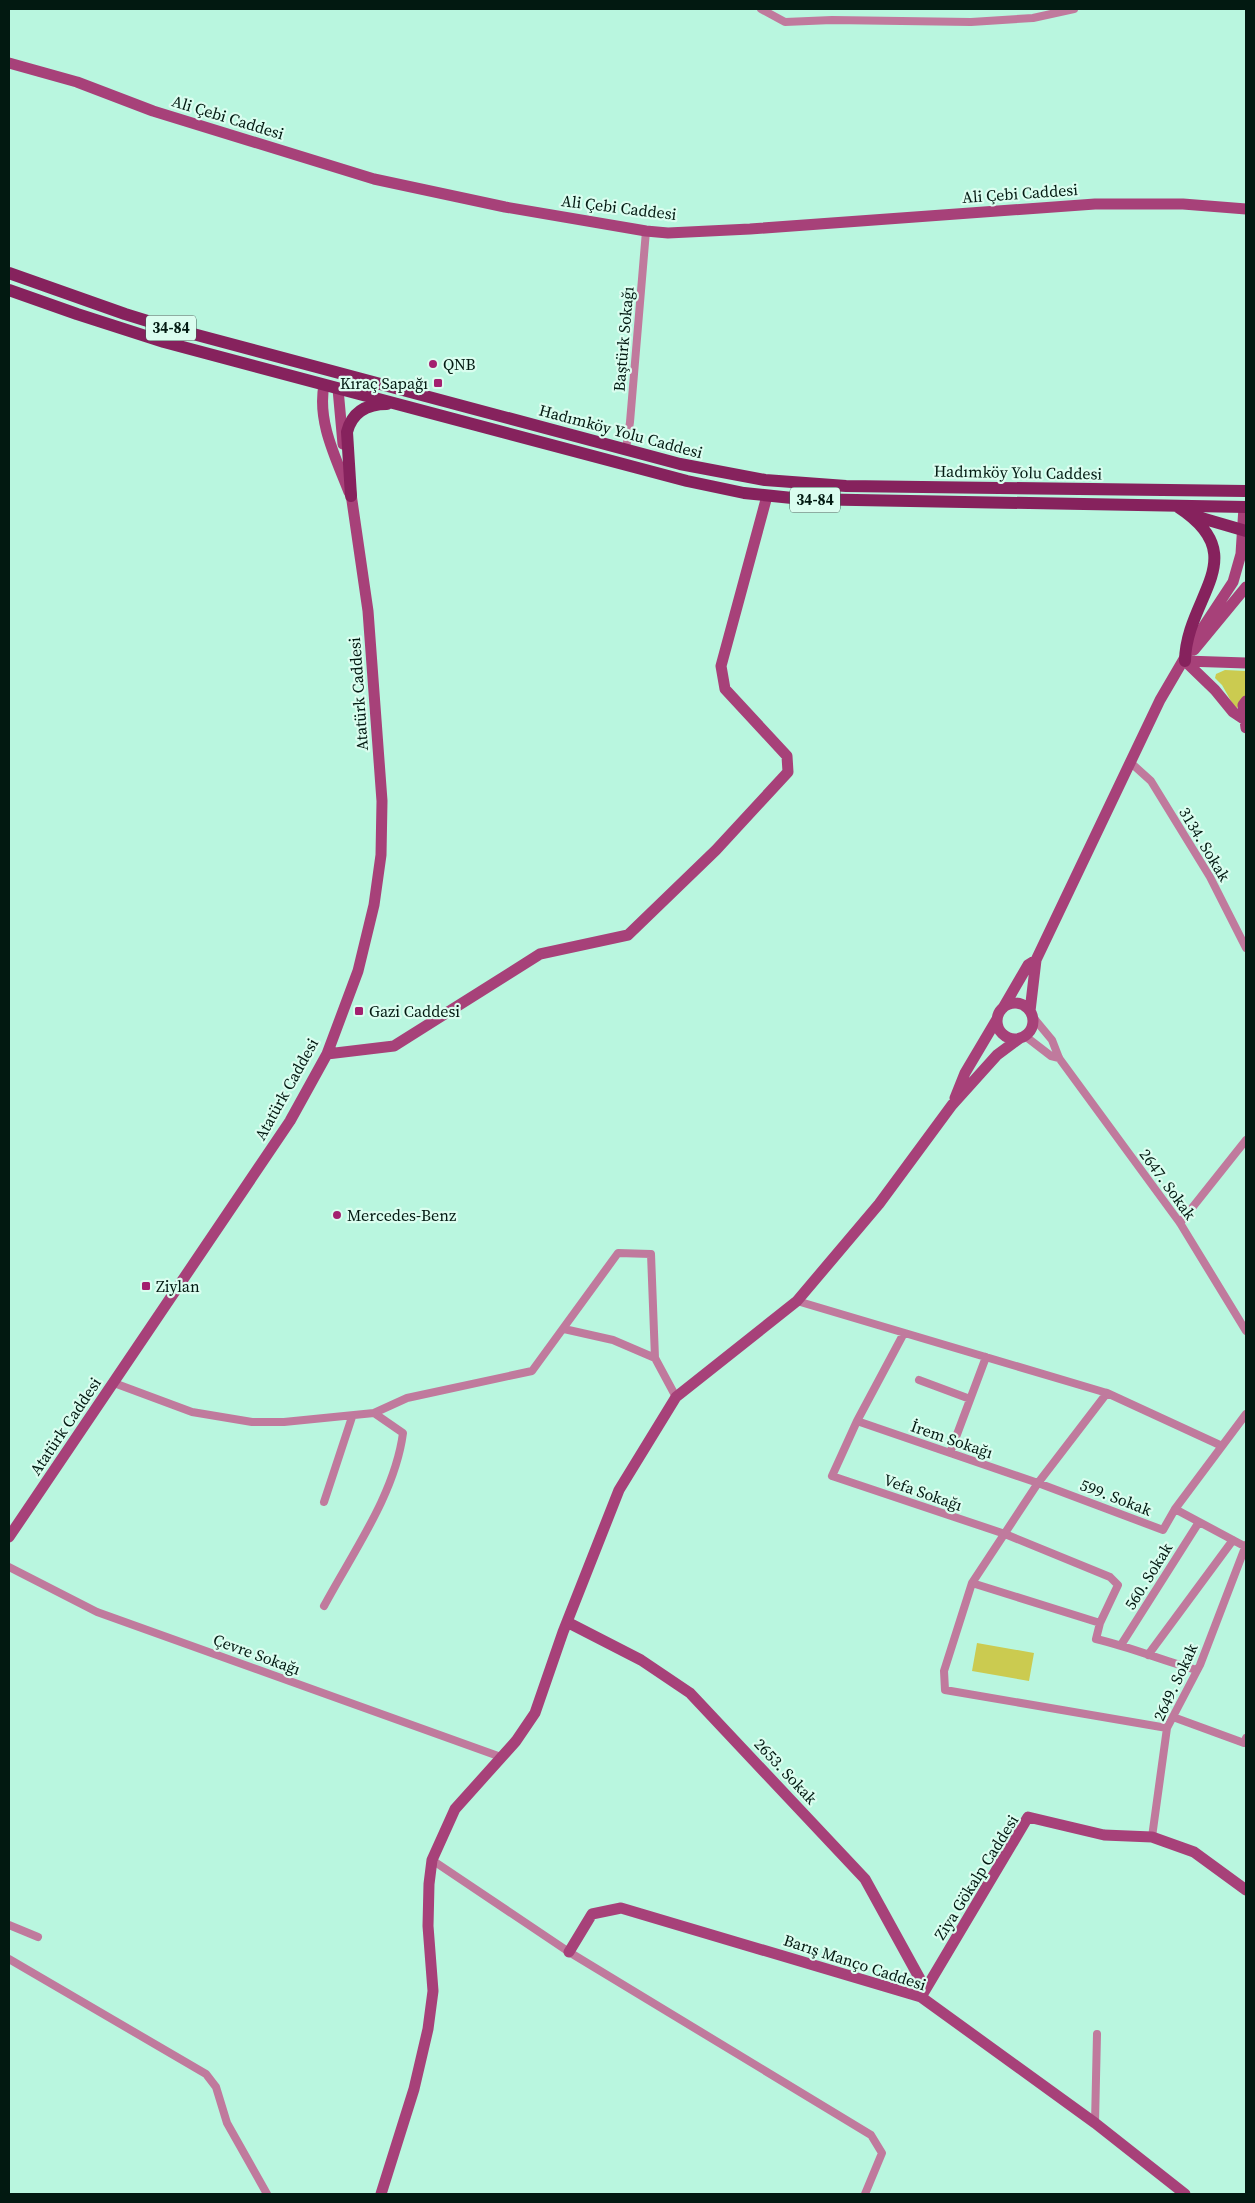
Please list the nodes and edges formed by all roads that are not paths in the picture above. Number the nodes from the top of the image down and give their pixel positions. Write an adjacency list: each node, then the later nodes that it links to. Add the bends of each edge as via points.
1 (761, 9): 2 (street, via 785,22 971,22 1033,18)
2 (1074, 9)
3 (9, 63): 5 (street, Ali Çebi Caddesi, via 77,82 153,112 374,179 505,207)
4 (1246, 209): 5 (street, Ali Çebi Caddesi, via 1183,204 1095,204 750,229)
5 (646, 231): 11 (street, Baştürk Sokağı)
6 (9, 273): 8 (main road, Hadımköy Yolu Caddesi / 34-84, via 125,314)
7 (9, 290): 9 (main road, Hadımköy Yolu Caddesi / 34-84, via 125,330)
8 (338, 380): 9 (main road, Hadımköy Yolu Caddesi / 34-84); 10 (main road, Hadımköy Yolu Caddesi / 34-84); 11 (main road, Hadımköy Yolu Caddesi / 34-84, via 420,394); 13 (street, via 338,406)
9 (324, 385): 13 (street, via 322,406 328,438)
10 (396, 404): 13 (main road, via 366,407 349,423); 14 (main road, Hadımköy Yolu Caddesi / 34-84, via 687,481)
11 (626, 449): 12 (main road, Hadımköy Yolu Caddesi / 34-84, via 726,474 808,484)
12 (1246, 491)
13 (351, 496): 31 (street, Atatürk Caddesi, via 368,611 382,801 381,855 374,905 358,972)
14 (767, 496): 15 (main road, Hadımköy Yolu Caddesi / 34-84, via 837,501); 31 (street, via 720,666 725,689 787,756 788,772 716,850 628,935 540,954 394,1046)
15 (1176, 505): 16 (main road, Hadımköy Yolu Caddesi / 34-84); 17 (main road)
16 (1245, 505): 18 (street)
17 (1194, 516): 18 (main road); 20 (main road, via 1216,541 1219,561 1214,581 1188,637)
18 (1244, 531): 20 (street, via 1233,582)
19 (1246, 587): 20 (street)
20 (1185, 660): 21 (street); 23 (street); 24 (street, via 1160,700)
21 (1246, 664)
22 (1246, 701): 23 (street, via 1243,705)
23 (1246, 724)
24 (1130, 762): 25 (street, 3134. Sokak, via 1151,781 1210,877); 26 (street)
25 (1246, 948)
26 (1036, 960): 27 (street, via 1028,965); 28 (street)
27 (1003, 1008): 28 (street, via 1021,1004); 29 (street)
28 (1031, 1014): 30 (street, via 1032,1028); 32 (street, via 1052,1040)
29 (998, 1019): 30 (street, via 1004,1036); 33 (street, via 964,1073)
30 (1023, 1037): 32 (street); 33 (street, via 996,1055)
31 (327, 1054): 43 (street, Atatürk Caddesi, via 290,1121)
32 (1059, 1058): 35 (street, 2647. Sokak)
33 (952, 1105): 36 (street, via 879,1204)
34 (1246, 1140): 35 (street)
35 (1180, 1223): 38 (street, 2647. Sokak)
36 (797, 1300): 39 (street); 45 (street)
37 (564, 1329): 41 (street, via 613,1340); 41 (street, via 618,1253 651,1254); 47 (street, via 532,1371 407,1398)
38 (1246, 1331)
39 (904, 1333): 40 (street); 50 (street)
40 (986, 1357): 44 (street); 46 (street)
41 (655, 1358): 45 (street)
42 (919, 1380): 46 (street)
43 (114, 1383): 49 (street, via 192,1412 252,1422); 58 (street, Atatürk Caddesi)
44 (1107, 1393): 51 (street); 53 (street)
45 (676, 1397): 64 (street, via 619,1490)
46 (970, 1399): 52 (street)
47 (374, 1413): 49 (street); 63 (street, via 403,1433 401,1451 391,1483)
48 (1246, 1414): 51 (street)
49 (352, 1416): 54 (street)
50 (857, 1421): 52 (street, İrem Sokağı); 57 (street, Vefa Sokağı, via 832,1476)
51 (1222, 1446): 55 (street)
52 (950, 1453): 53 (street, İrem Sokağı)
53 (1038, 1483): 55 (street, 599. Sokak, via 1162,1530); 57 (street)
54 (324, 1502)
55 (1175, 1509): 56 (street)
56 (1199, 1522): 59 (street); 66 (street, 560. Sokak)
57 (1005, 1534): 62 (street); 65 (street, Vefa Sokağı, via 1110,1577 1118,1585)
58 (9, 1537)
59 (1233, 1540): 60 (street); 67 (street)
60 (1246, 1546): 68 (street, 2649. Sokak)
61 (9, 1567): 72 (street, Çevre Sokağı, via 96,1612)
62 (972, 1583): 65 (street); 70 (street, via 944,1671 945,1690)
63 (324, 1606)
64 (567, 1622): 72 (street, via 535,1713); 80 (street, 2653. Sokak, via 641,1660 690,1693 704,1707 865,1879 920,1979)
65 (1100, 1623): 66 (street, via 1096,1639)
66 (1121, 1645): 67 (street)
67 (1148, 1654): 68 (street)
68 (1197, 1670): 69 (street, 2649. Sokak)
69 (1173, 1717): 70 (street, 2649. Sokak); 71 (street, via 1244,1743)
70 (1167, 1728): 73 (street, 2649. Sokak)
71 (1246, 1738)
72 (501, 1757): 74 (street, via 455,1810)
73 (1152, 1837): 75 (street, Ziya Gökalp Caddesi, via 1194,1852); 80 (street, Ziya Gökalp Caddesi, via 1104,1835 1028,1817)
74 (432, 1860): 78 (street); 84 (street, via 428,1926 433,1991 428,2029 414,2089)
75 (1246, 1890)
76 (9, 1925): 77 (street)
77 (38, 1937)
78 (569, 1952): 80 (street, Barış Manço Caddesi, via 592,1914 620,1908); 85 (street, via 872,2135 882,2153)
79 (9, 1959): 83 (street, via 206,2074 216,2086 227,2123)
80 (921, 1997): 82 (street, Barış Manço Caddesi)
81 (1097, 2034): 82 (street)
82 (1095, 2123): 86 (street, Barış Manço Caddesi)
83 (268, 2194)
84 (381, 2194)
85 (865, 2194)
86 (1186, 2194)

